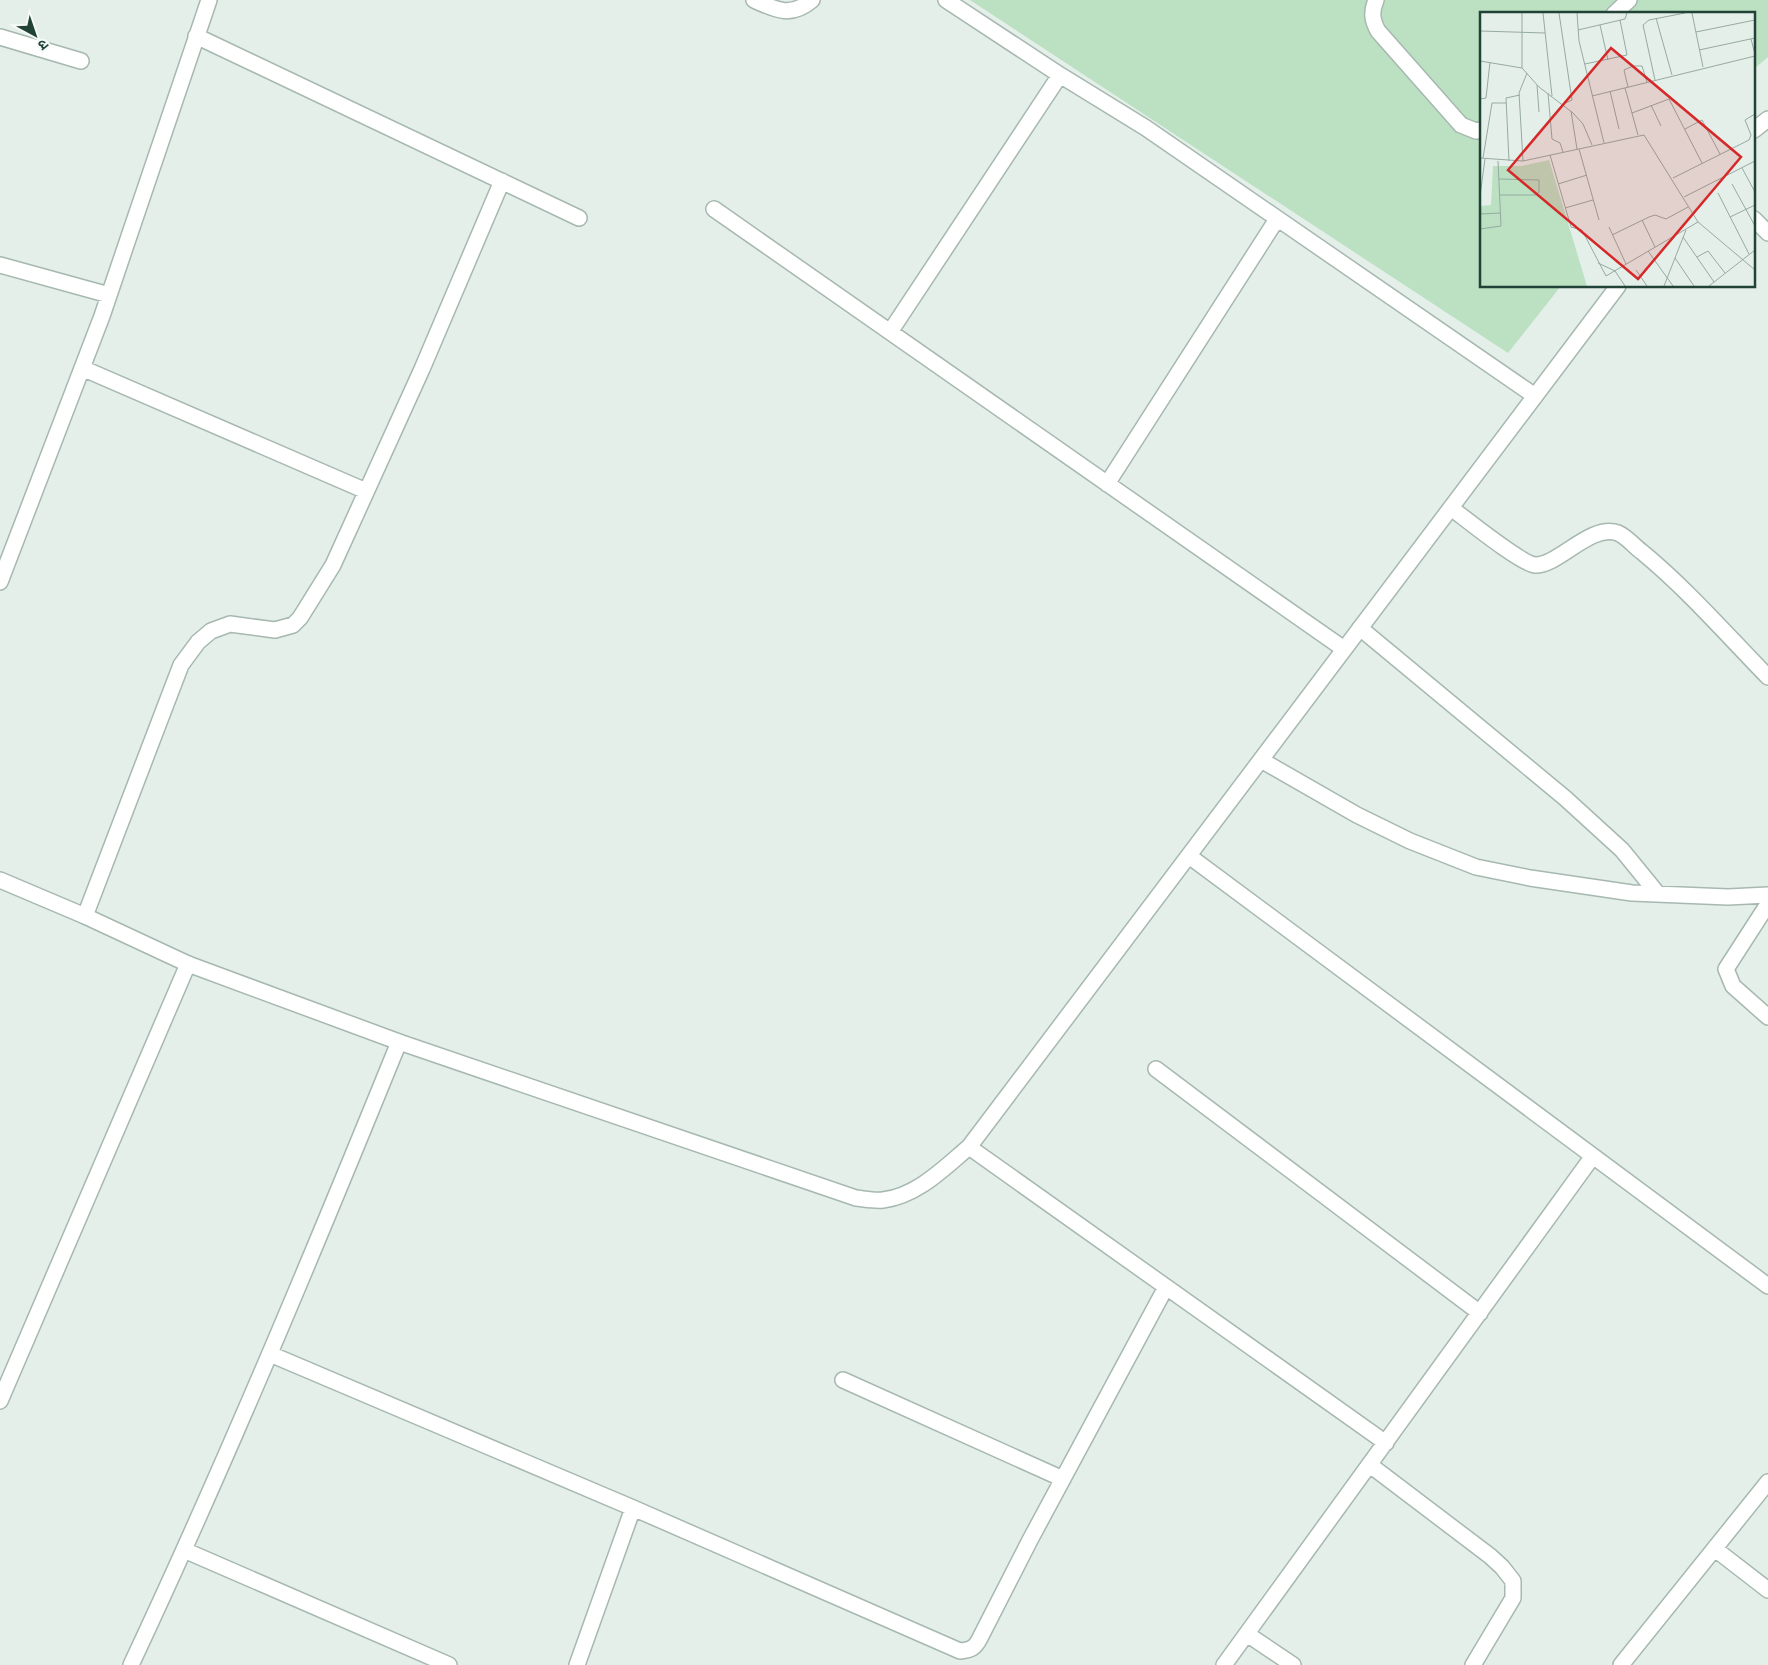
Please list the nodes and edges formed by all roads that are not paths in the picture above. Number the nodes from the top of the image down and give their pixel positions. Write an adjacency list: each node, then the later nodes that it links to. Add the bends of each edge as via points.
1 (208, 0): 9 (street)
2 (754, 0): 3 (street, via 777,11 792,10)
3 (812, 0)
4 (946, 0): 11 (street)
5 (1376, 0): 14 (street, via 1372,20 1378,31 1460,125)
6 (1629, 0): 7 (street)
7 (1616, 12)
8 (0, 36): 10 (street)
9 (196, 36): 15 (street); 23 (street)
10 (81, 61)
11 (1060, 76): 18 (street, via 1146,128); 24 (street)
12 (1768, 119): 13 (street)
13 (1756, 128)
14 (1480, 130)
15 (502, 181): 17 (street); 28 (street)
16 (714, 209): 24 (street)
17 (578, 218)
18 (1277, 218): 26 (street); 27 (street)
19 (1756, 221): 20 (street)
20 (1768, 234)
21 (0, 265): 23 (street)
22 (1616, 288): 26 (street)
23 (109, 295): 25 (street)
24 (890, 332): 27 (street)
25 (82, 368): 28 (street); 30 (street)
26 (1535, 396): 29 (street)
27 (1108, 484): 32 (street)
28 (366, 491): 40 (street, via 333,565 297,622 275,630 230,624 211,631 181,665)
29 (1450, 508): 31 (street); 33 (street, via 1520,559 1536,565 1548,562 1601,532 1617,533 1662,568)
30 (0, 582)
31 (1360, 628): 32 (street); 37 (street, via 1565,798 1622,850)
32 (1344, 649): 34 (street)
33 (1768, 677)
34 (1261, 760): 35 (street); 37 (street, via 1357,815 1476,867 1539,880)
35 (1189, 856): 45 (street); 46 (street)
36 (0, 880): 40 (street)
37 (1657, 894): 38 (street)
38 (1768, 895)
39 (1768, 904): 42 (street, via 1726,969 1732,986)
40 (85, 916): 41 (street)
41 (188, 964): 43 (street); 52 (street)
42 (1768, 1017)
43 (399, 1042): 45 (street, via 856,1198 884,1200 913,1191); 50 (street)
44 (1156, 1069): 49 (street)
45 (969, 1147): 48 (street)
46 (1593, 1156): 47 (street); 49 (street)
47 (1768, 1286)
48 (1166, 1287): 53 (street); 55 (street)
49 (1480, 1313): 53 (street)
50 (270, 1354): 57 (street); 59 (street)
51 (844, 1380): 55 (street)
52 (0, 1401)
53 (1386, 1443): 54 (street)
54 (1370, 1465): 61 (street); 67 (street, via 1490,1556 1513,1581 1514,1598)
55 (1063, 1478): 57 (street, via 976,1646 960,1651)
56 (1768, 1482): 58 (street)
57 (633, 1508): 64 (street)
58 (1715, 1549): 60 (street); 68 (street)
59 (184, 1550): 62 (street); 63 (street)
60 (1768, 1590)
61 (1247, 1634): 65 (street); 66 (street)
62 (131, 1665)
63 (448, 1665)
64 (577, 1665)
65 (1224, 1665)
66 (1293, 1665)
67 (1473, 1665)
68 (1621, 1665)

